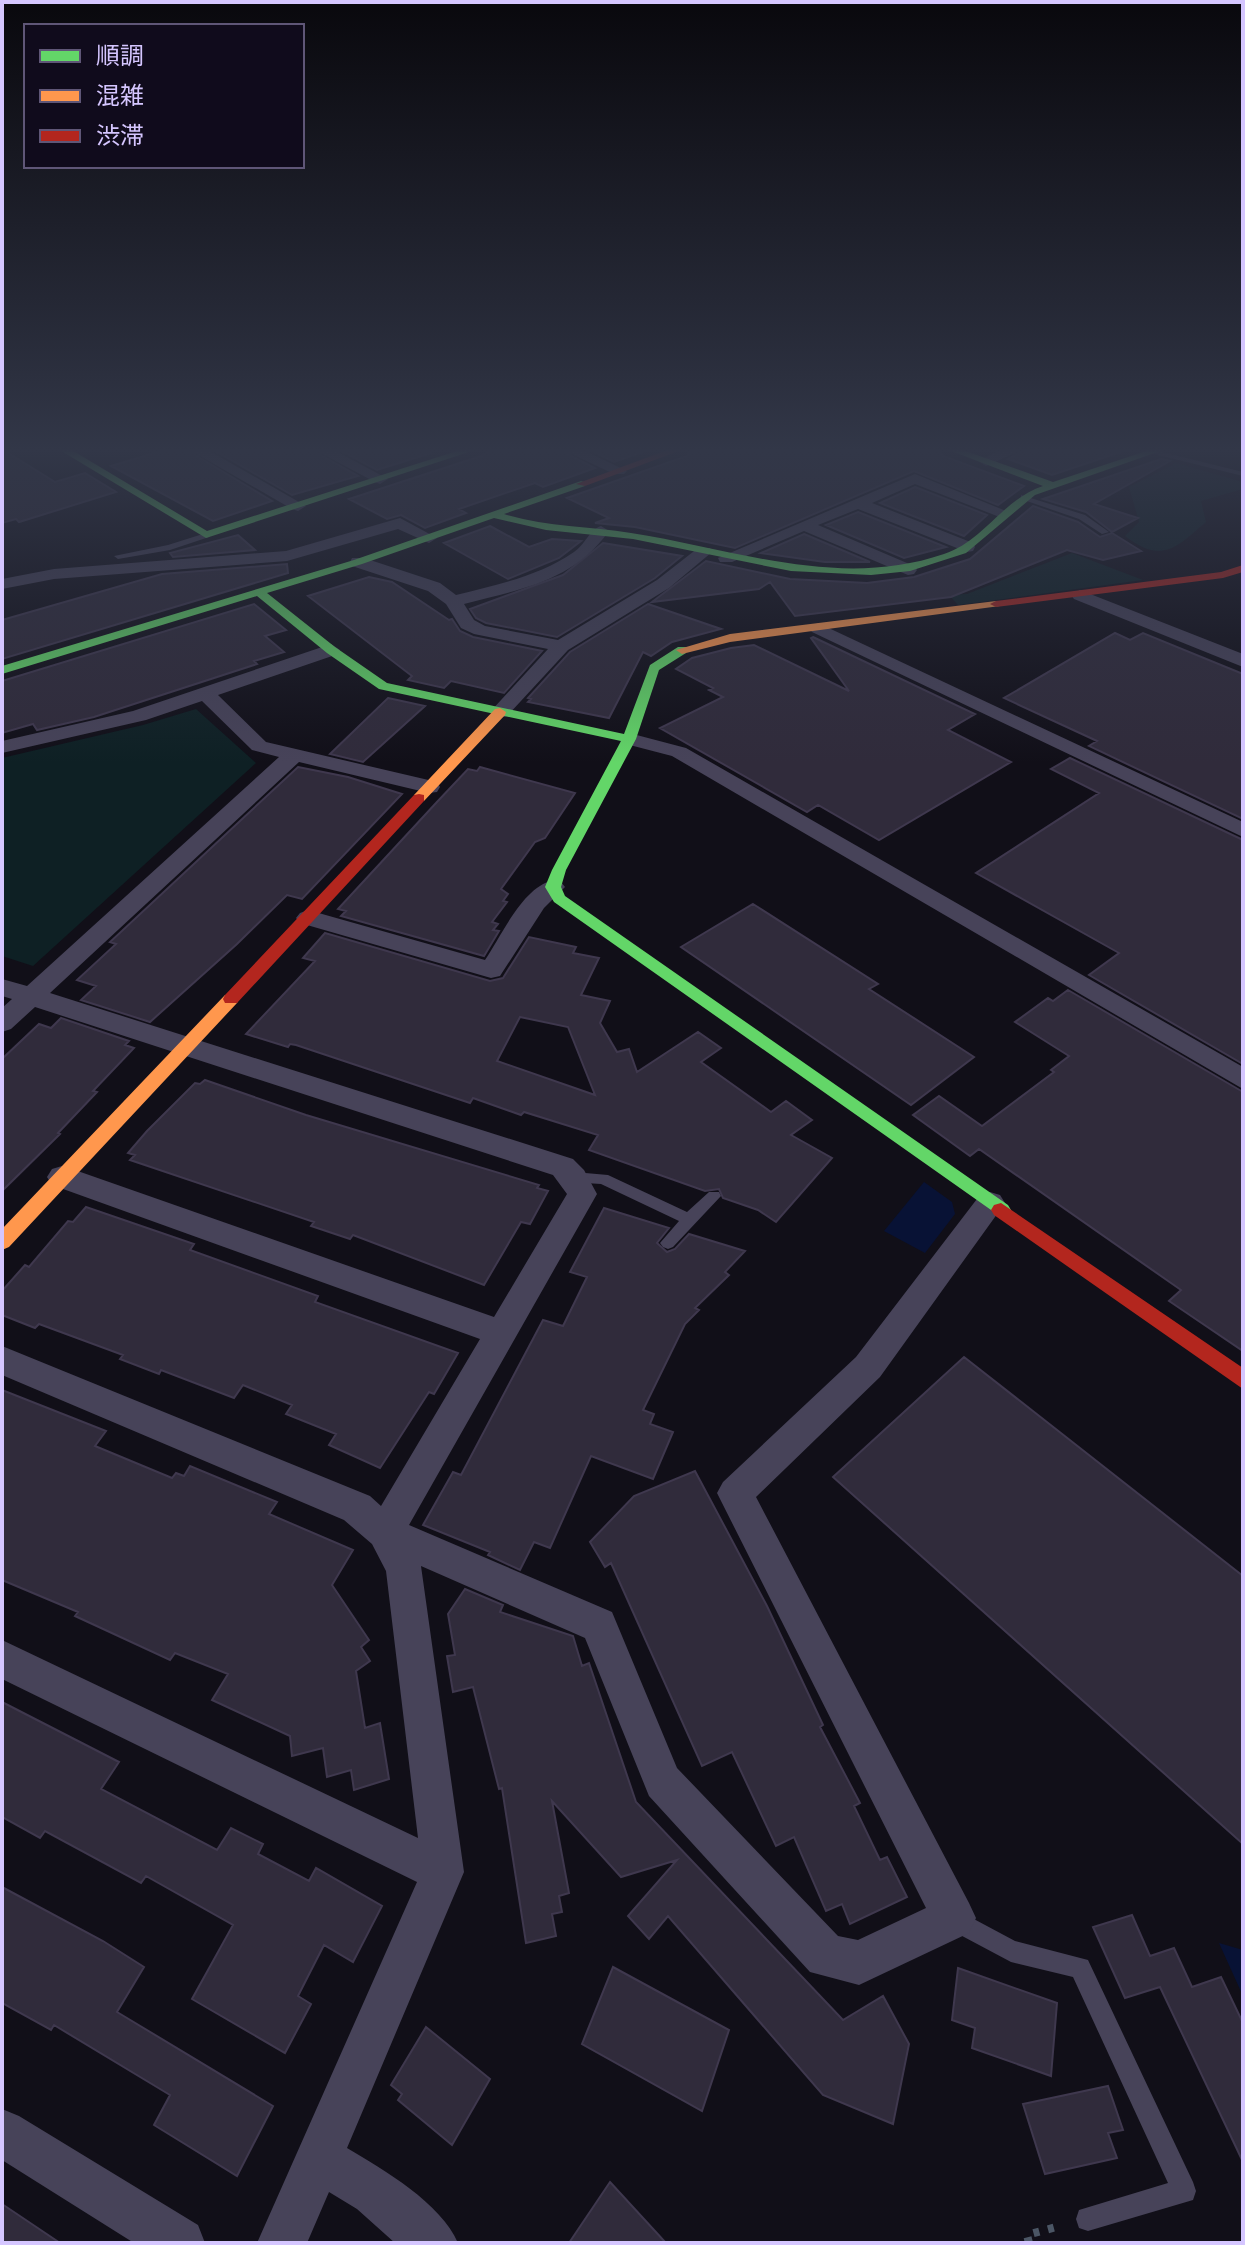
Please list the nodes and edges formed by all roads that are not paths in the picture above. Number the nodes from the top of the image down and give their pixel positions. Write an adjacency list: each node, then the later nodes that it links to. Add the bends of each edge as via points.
1 (131, 554): 10 (lane)
2 (295, 554): 15 (street, via 54,574)
3 (382, 554): 12 (street)
4 (583, 554): 18 (street, via 533,581)
5 (702, 554): 20 (street, via 663,584)
6 (710, 554): 11 (street)
7 (737, 554): 11 (street)
8 (870, 554): 14 (street)
9 (956, 554): 14 (street)
10 (118, 556)
11 (726, 558): 14 (street, via 840,576)
12 (358, 562): 16 (street); 18 (street, via 412,577)
13 (1243, 568): 17 (street)
14 (908, 570)
15 (2, 584)
16 (260, 593): 21 (street); 23 (street)
17 (1080, 595): 19 (street); 22 (street)
18 (453, 601): 20 (street, via 467,624 480,630)
19 (818, 628): 26 (street, via 701,643 664,659 648,679); 30 (street)
20 (561, 646): 25 (street)
21 (331, 650): 24 (street); 25 (street, via 383,686)
22 (1243, 661)
23 (2, 670)
24 (205, 693): 27 (street, via 139,716); 28 (street, via 259,746)
25 (500, 712): 26 (street); 29 (street)
26 (629, 739): 31 (street); 37 (street, via 679,752)
27 (3, 746)
28 (294, 755): 29 (street); 34 (street)
29 (429, 787): 32 (street)
30 (1243, 830)
31 (553, 887): 32 (street, via 535,903 491,970); 41 (street, via 559,899)
32 (308, 918): 36 (street)
33 (2, 987): 34 (street)
34 (32, 997): 35 (street); 36 (street)
35 (2, 1023)
36 (186, 1044): 38 (street); 39 (street, via 563,1167)
37 (1243, 1079)
38 (62, 1177): 43 (street); 45 (street)
39 (574, 1178): 42 (lane, via 603,1179); 45 (street, via 582,1194)
40 (714, 1196): 42 (lane)
41 (990, 1203): 47 (street); 51 (street, via 868,1367 735,1493)
42 (689, 1219): 44 (lane)
43 (2, 1242)
44 (668, 1243)
45 (501, 1333): 48 (street)
46 (2, 1360): 48 (street, via 357,1508)
47 (1243, 1380)
48 (385, 1532): 50 (street, via 404,1568); 51 (street, via 599,1625 663,1782 826,1956 859,1963)
49 (2, 1659): 50 (street)
50 (443, 1872): 53 (street)
51 (954, 1918): 54 (lane, via 1011,1951 1080,1968 1184,2191)
52 (2, 2133): 55 (street)
53 (320, 2159): 56 (street); 57 (street, via 374,2192)
54 (1088, 2219)
55 (180, 2243)
56 (282, 2243)
57 (433, 2243)

